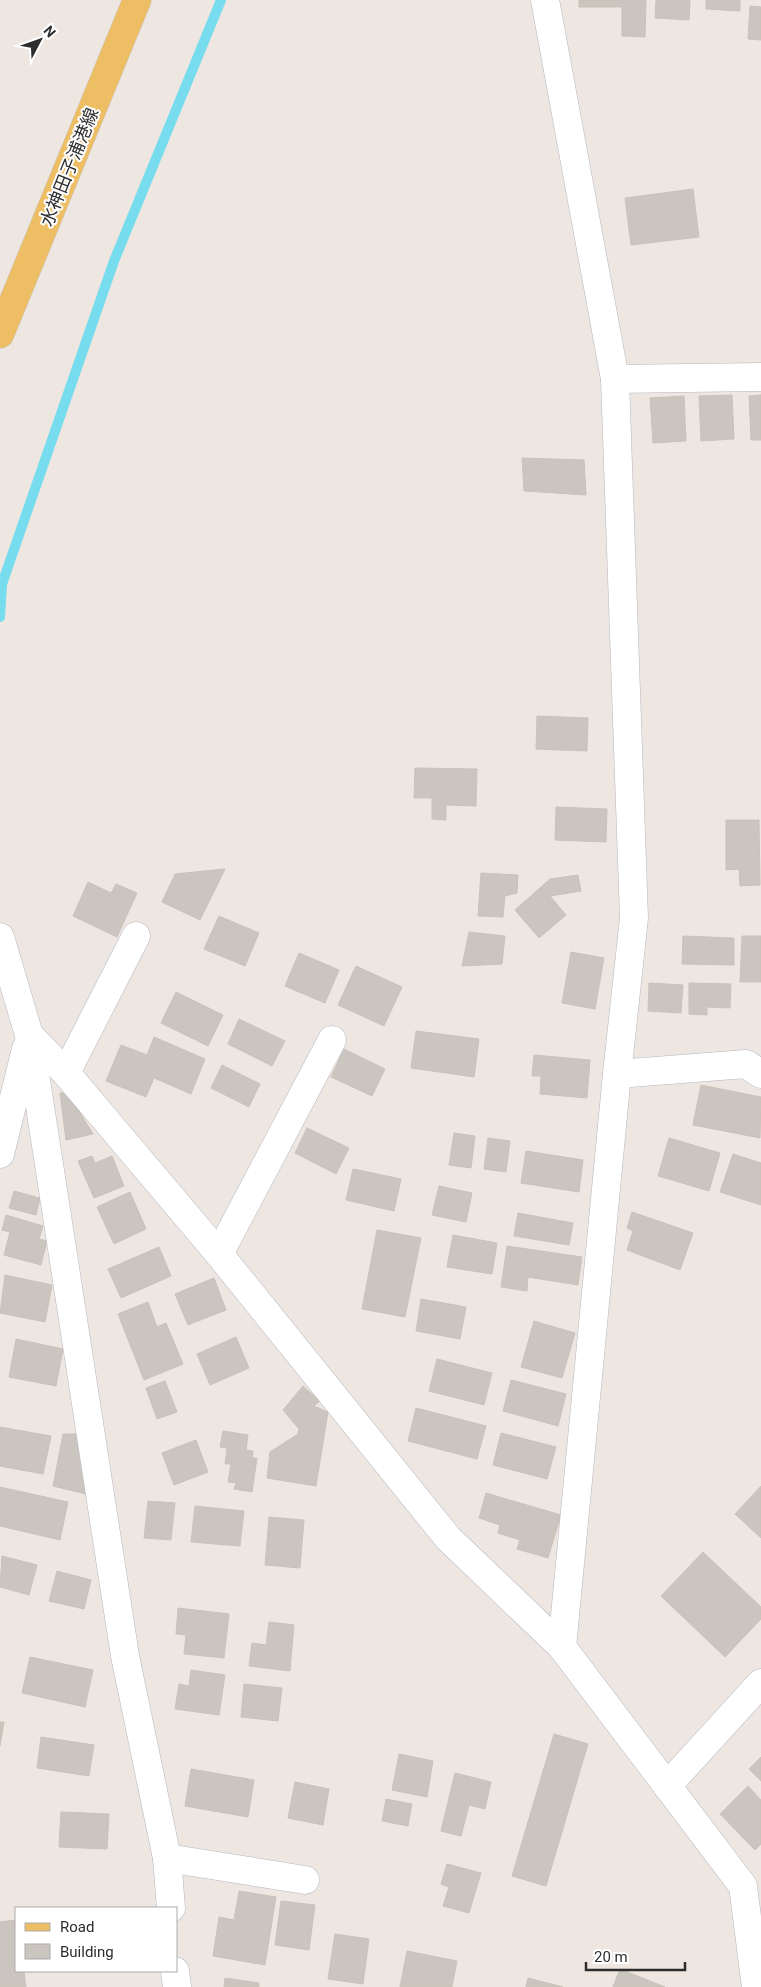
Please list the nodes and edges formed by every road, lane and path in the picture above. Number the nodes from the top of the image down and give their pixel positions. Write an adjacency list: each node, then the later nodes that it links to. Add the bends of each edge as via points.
1 (137, 0): 3 (main road, 水神田子浦港線)
2 (545, 0): 5 (street)
3 (0, 334)
4 (761, 377): 5 (street)
5 (615, 380): 11 (street, via 634,918)
6 (136, 936): 10 (street)
7 (0, 937): 8 (street)
8 (29, 1035): 10 (street); 13 (street); 18 (street, via 125,1656)
9 (332, 1040): 14 (street)
10 (66, 1073): 14 (street)
11 (617, 1074): 12 (street, via 746,1064); 15 (street)
12 (761, 1074)
13 (0, 1154)
14 (219, 1254): 15 (street, via 448,1538)
15 (562, 1646): 17 (street)
16 (761, 1683): 17 (street)
17 (666, 1786): 23 (street, via 743,1886)
18 (167, 1858): 19 (street); 20 (street)
19 (305, 1880)
20 (171, 1907)
21 (176, 1972): 22 (street)
22 (177, 1987)
23 (756, 1987)

